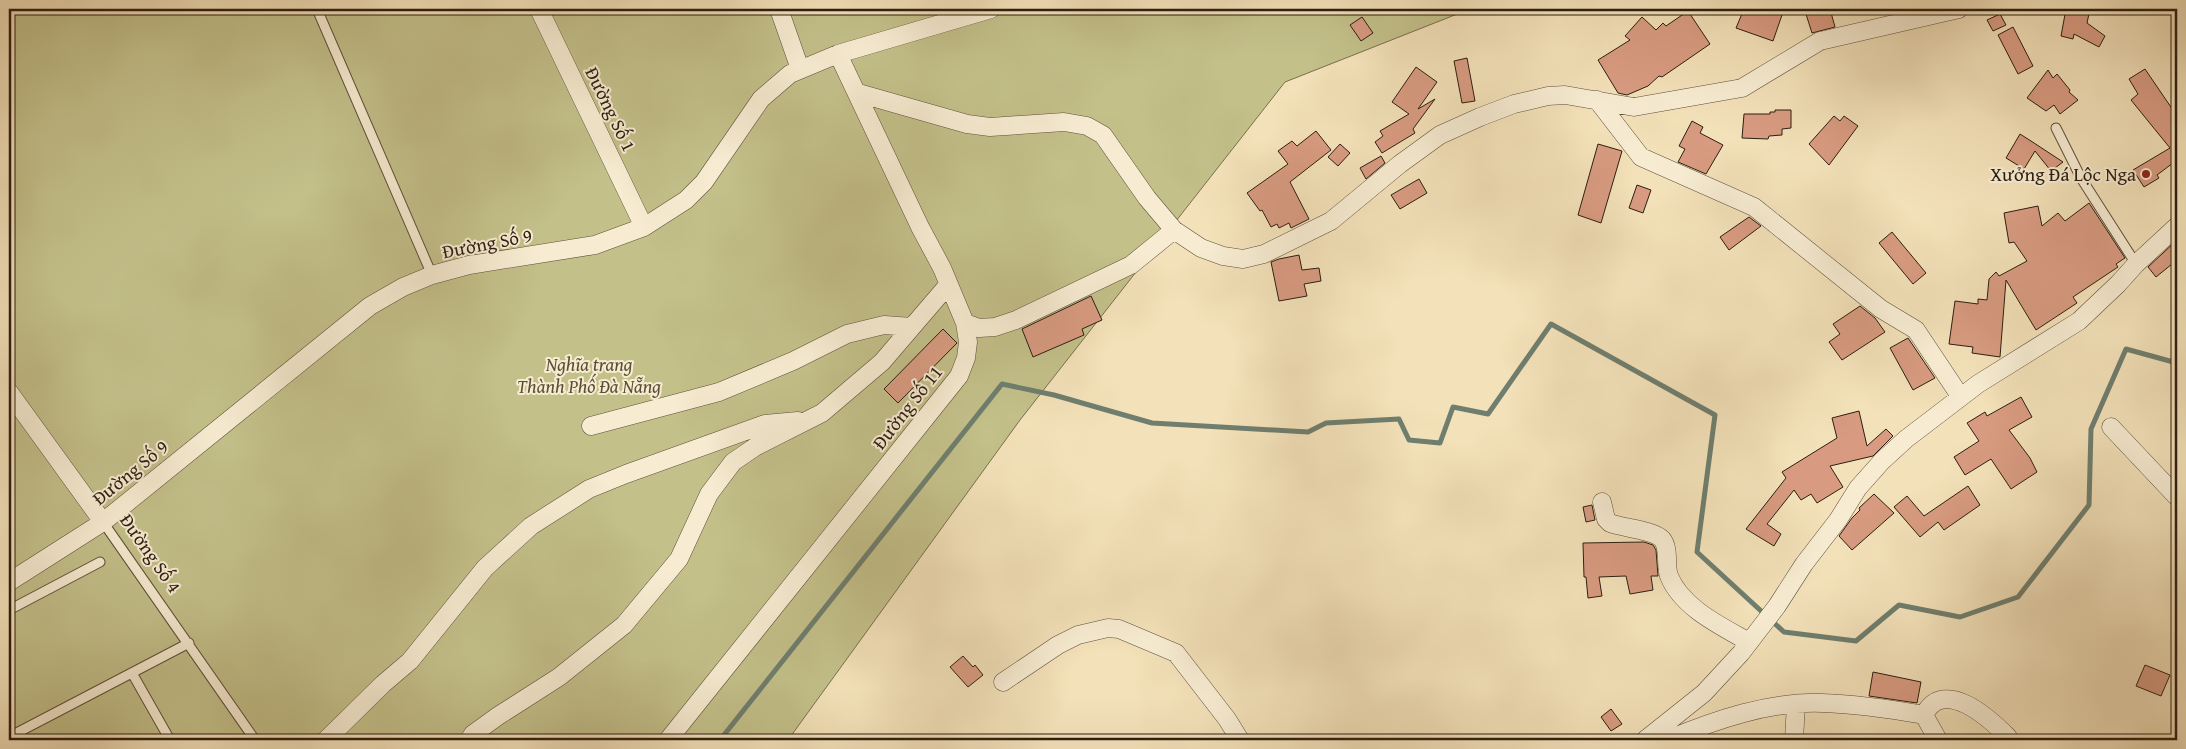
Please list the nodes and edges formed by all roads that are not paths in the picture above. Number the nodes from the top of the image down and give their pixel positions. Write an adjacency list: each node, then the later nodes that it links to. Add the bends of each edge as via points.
1 (317, 9): 15 (lane)
2 (539, 9): 11 (street, Đường Số 1)
3 (779, 9): 7 (street)
4 (991, 9): 6 (street, Đường Số 9)
5 (1959, 9): 9 (street, via 1820,41 1742,88 1634,107)
6 (838, 54): 7 (street, Đường Số 9); 8 (street, Đường Số 11)
7 (800, 69): 11 (street, Đường Số 9, via 761,99 704,182 686,200)
8 (858, 93): 13 (street, via 967,124 990,127 1064,122 1087,126 1103,134 1147,198); 16 (street, Đường Số 11)
9 (1597, 100): 13 (street, via 1548,96 1480,117 1440,136 1416,152 1331,221 1264,254 1243,259 1223,256 1201,248); 20 (street, via 1640,157 1754,207 1882,308 1916,330)
10 (2056, 128): 14 (lane, via 2081,178)
11 (644, 227): 15 (street, Đường Số 9, via 595,245 469,265)
12 (2176, 229): 14 (street)
13 (1174, 230): 17 (street, via 1130,265 1016,320 987,328)
14 (2136, 264): 20 (street, via 2079,321)
15 (432, 275): 26 (street, Đường Số 9, via 370,306)
16 (948, 285): 17 (street, Đường Số 11); 18 (street)
17 (965, 323): 42 (street, Đường Số 11, via 968,342 959,376)
18 (912, 328): 21 (street, via 882,362 822,414); 22 (street, via 884,325 847,334 718,392)
19 (9, 392): 26 (street, Đường Số 4)
20 (1960, 396): 30 (street, via 1906,439 1858,488)
21 (808, 420): 40 (street, via 765,424 626,474 589,488 547,515 485,568 410,662); 41 (street, via 733,462 709,494 679,558 624,625 558,677 473,734)
22 (591, 426)
23 (2111, 427): 24 (street)
24 (2177, 498)
25 (1602, 502): 30 (street, via 1610,524 1654,534 1662,539 1668,573 1678,592 1704,615)
26 (103, 522): 28 (street, Đường Số 9); 31 (lane, Đường Số 4)
27 (100, 562): 29 (lane)
28 (9, 582)
29 (9, 610)
30 (1752, 639): 44 (street, via 1704,693)
31 (189, 643): 32 (lane); 39 (lane, Đường Số 4)
32 (132, 673): 36 (lane); 38 (lane)
33 (1003, 682): 43 (street, via 1078,635 1108,628 1119,629 1176,653)
34 (1796, 704): 35 (street, via 1821,703); 45 (street, via 1724,719); 46 (street)
35 (1924, 714): 37 (street, via 1929,706 1941,700 1962,703 1988,718); 47 (street)
36 (9, 735)
37 (2008, 737)
38 (170, 740)
39 (255, 740)
40 (326, 740)
41 (470, 740)
42 (668, 740)
43 (1240, 740)
44 (1645, 740)
45 (1667, 740)
46 (1794, 740)
47 (1938, 740)

